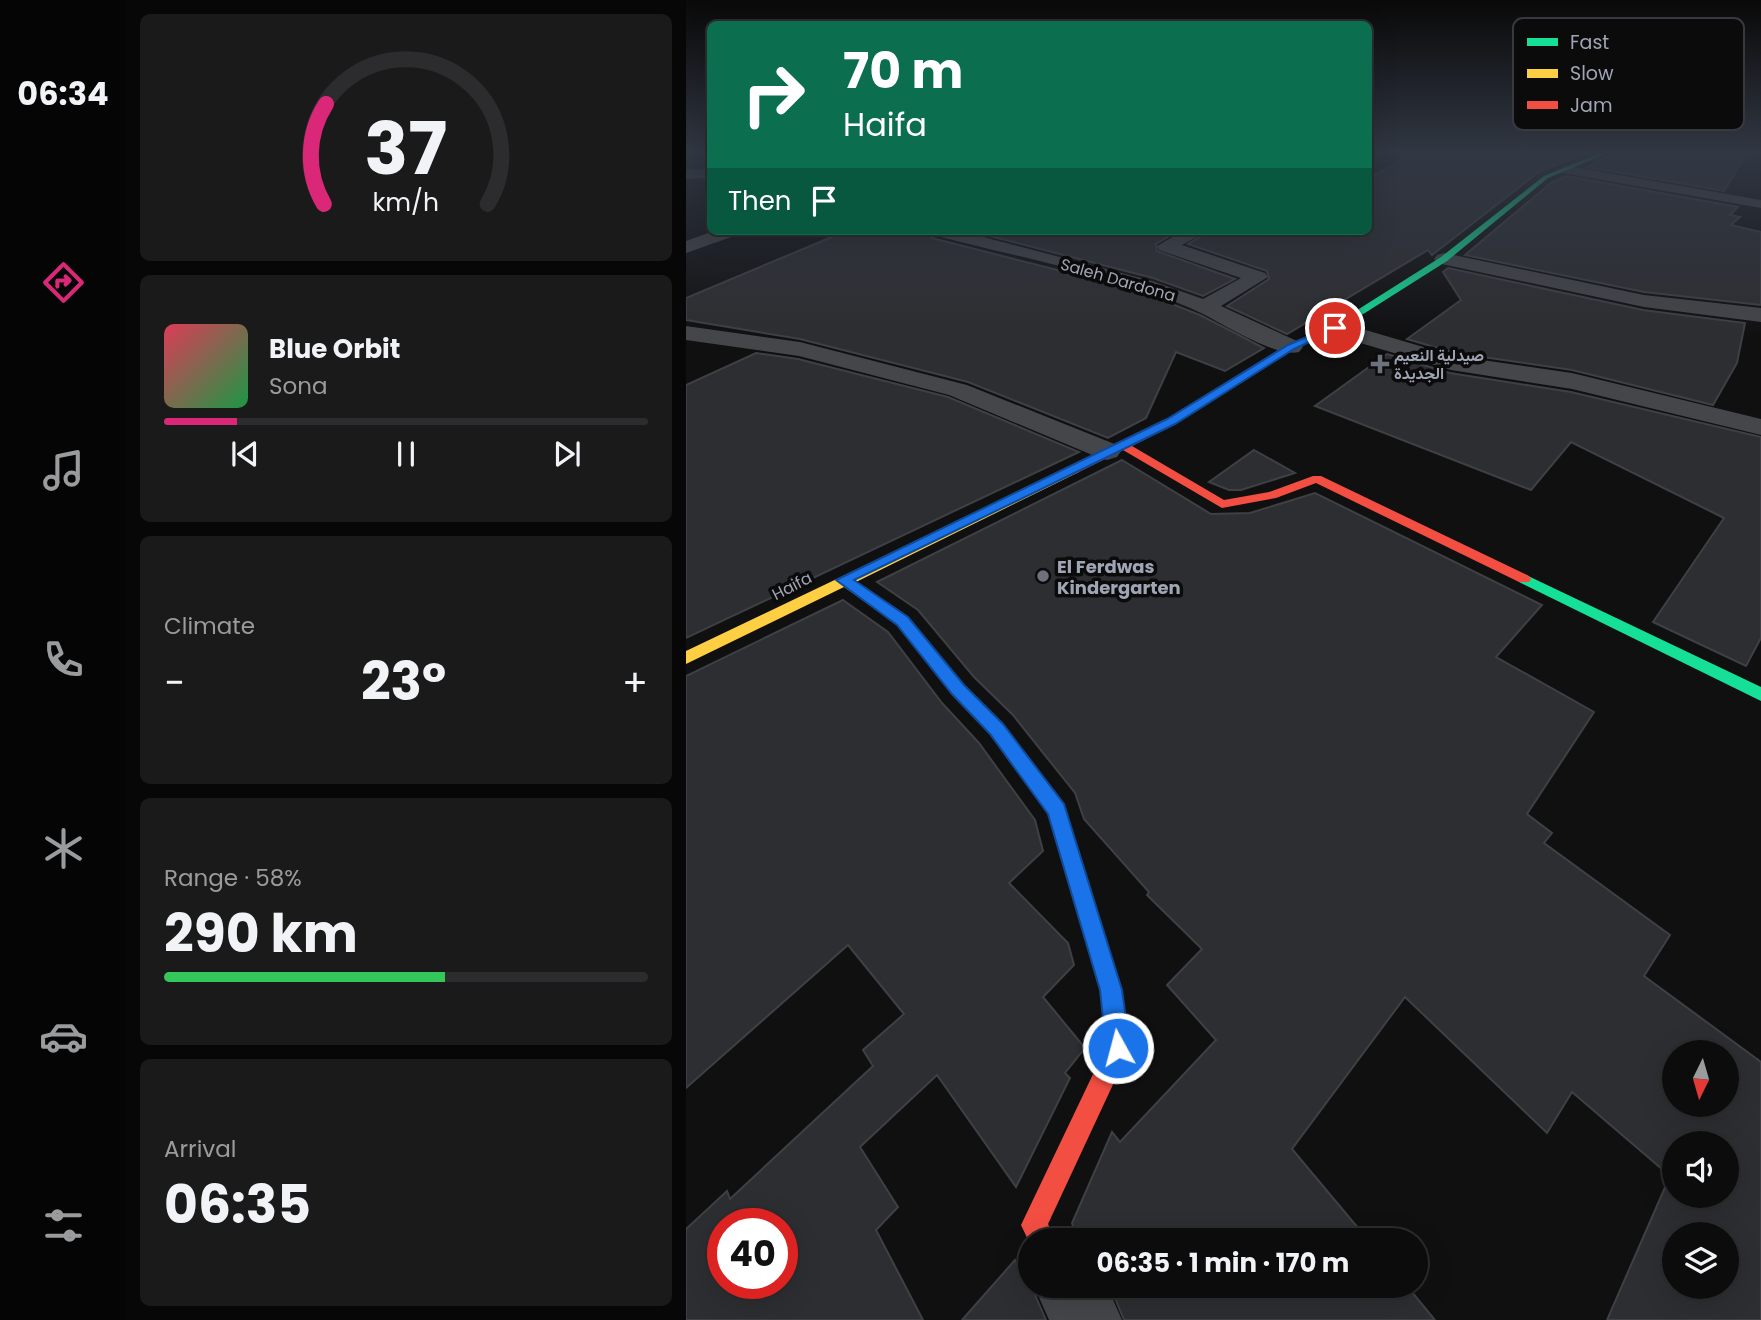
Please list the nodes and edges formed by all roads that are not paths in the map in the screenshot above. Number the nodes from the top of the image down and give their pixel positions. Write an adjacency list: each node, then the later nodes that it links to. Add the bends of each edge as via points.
1 (1497, 215): 6 (street, Haifa)
2 (720, 235): 5 (street)
3 (954, 235): 7 (street, Saleh Dardona, via 1145,285)
4 (1189, 235): 7 (street, via 1166,246 1258,277)
5 (686, 247)
6 (1444, 259): 8 (street, via 1644,301); 9 (street, Haifa)
7 (1205, 307): 11 (street, Saleh Dardona)
8 (1761, 315)
9 (1335, 328): 11 (street, Haifa); 12 (street, via 1451,363 1572,381)
10 (686, 333): 13 (street, via 800,349 958,390)
11 (1291, 347): 13 (street, Haifa, via 1171,422)
12 (1761, 427)
13 (1115, 448): 14 (street, Haifa); 16 (street, via 1222,505 1272,495 1317,479)
14 (843, 580): 15 (street, Haifa); 17 (street, via 903,621 996,729 1057,810 1104,965 1118,1048)
15 (686, 658)
16 (1761, 694)
17 (1036, 1228)
18 (1075, 1298): 19 (street)
19 (1087, 1320)

